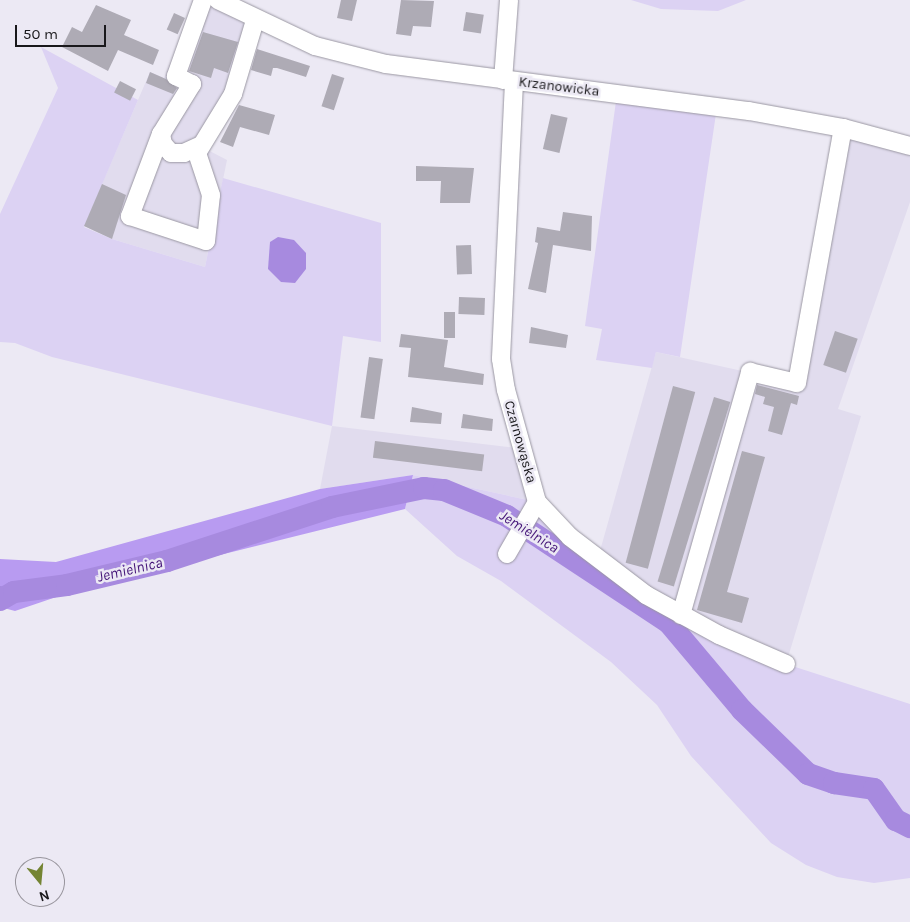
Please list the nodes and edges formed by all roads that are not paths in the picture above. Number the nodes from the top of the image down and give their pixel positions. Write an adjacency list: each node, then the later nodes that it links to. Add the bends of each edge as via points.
1 (203, 0): 7 (street, via 176,76 192,84)
2 (218, 0): 4 (street, Krzanowicka)
3 (509, 0): 5 (street, Czarnowąska)
4 (255, 20): 5 (street, Krzanowicka, via 315,46 360,58); 8 (street, via 233,94)
5 (508, 81): 6 (street, Krzanowicka, via 749,111); 10 (street, Czarnowąska, via 501,360 506,390)
6 (843, 128): 9 (street, Krzanowicka); 12 (street, via 797,383 750,372)
7 (161, 134): 8 (street, via 163,144 171,153 184,153); 8 (street, via 130,216 206,241 211,195 197,153)
8 (199, 146)
9 (910, 146)
10 (537, 502): 11 (street); 12 (street, Czarnowąska, via 570,537 646,595)
11 (507, 554)
12 (681, 614): 13 (street, Czarnowąska, via 719,635)
13 (786, 664)

